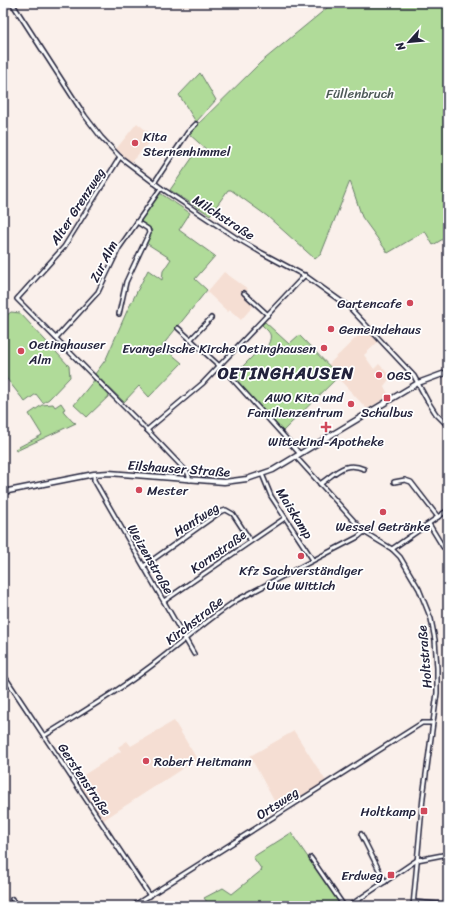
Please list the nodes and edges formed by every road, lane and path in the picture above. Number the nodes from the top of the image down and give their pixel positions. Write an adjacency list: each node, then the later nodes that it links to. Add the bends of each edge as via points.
1 (12, 3): 3 (street, Milchstraße, via 85,116)
2 (196, 124): 4 (street)
3 (120, 157): 4 (street, Milchstraße); 13 (street, Alter Grenzweg, via 64,247 17,299)
4 (154, 183): 5 (street, Milchstraße)
5 (161, 188): 6 (street, Zur Alm); 7 (street, Milchstraße, via 242,241)
6 (137, 222): 9 (street, via 148,229 149,233 126,282); 13 (street, Zur Alm, via 119,248 98,292)
7 (305, 275): 10 (street); 17 (street, Milchstraße, via 350,307)
8 (244, 293): 10 (street)
9 (119, 314)
10 (268, 315): 15 (street)
11 (211, 318): 14 (street)
12 (178, 328): 14 (street, Holtstraße)
13 (56, 338): 19 (street)
14 (190, 340): 15 (street, Holtstraße)
15 (219, 366): 19 (street, via 203,383); 20 (street, Holtstraße)
16 (448, 372): 17 (street, Eilshauser Straße)
17 (418, 383): 18 (street, Milchstraße, via 433,409); 20 (street, Eilshauser Straße)
18 (448, 426)
19 (147, 430): 24 (street, via 188,473)
20 (298, 456): 23 (street, Eilshauser Straße); 26 (street, Holtstraße)
21 (364, 470): 26 (street, via 347,466)
22 (94, 474): 24 (street, Eilshauser Straße); 27 (street, Eilshauser Straße); 37 (street, Weizenstraße, via 94,480)
23 (262, 474): 24 (street, Eilshauser Straße, via 235,482); 30 (street, Maiskamp, via 271,496)
24 (190, 480)
25 (394, 482): 29 (street, via 411,482)
26 (320, 484): 32 (street, Holtstraße)
27 (3, 492)
28 (448, 510): 29 (street)
29 (438, 517): 31 (street)
30 (285, 518): 33 (street, Kornstraße); 36 (street, Maiskamp)
31 (429, 524): 34 (street); 35 (street)
32 (364, 532): 35 (street, Holtstraße); 36 (street, Kirchstraße)
33 (250, 540): 37 (street, Hanfweg, via 233,514 226,510); 38 (street, Kornstraße)
34 (444, 547)
35 (392, 549): 42 (street, Holtstraße, via 411,574 431,619 437,668 437,693)
36 (313, 560): 39 (street, Kirchstraße, via 237,600)
37 (144, 566): 38 (street, Weizenstraße)
38 (164, 601): 39 (street, Weizenstraße)
39 (186, 639): 40 (street, Weizenstraße); 43 (street, Kirchstraße, via 122,687)
40 (194, 654)
41 (3, 674): 43 (street, Gerstenstraße)
42 (432, 722): 47 (street, Holtstraße); 49 (street, Ortsweg, via 422,723)
43 (44, 736): 49 (street, Gerstenstraße)
44 (361, 834): 48 (street)
45 (448, 854): 47 (street)
46 (311, 858): 55 (street)
47 (418, 860): 48 (street); 51 (street, Holtstraße)
48 (385, 882): 56 (street)
49 (150, 896): 54 (street, Ortsweg)
50 (12, 899): 53 (street)
51 (414, 902): 52 (street); 57 (street, Holtstraße)
52 (448, 905)
53 (16, 906)
54 (133, 906)
55 (344, 906)
56 (349, 906)
57 (413, 906)

